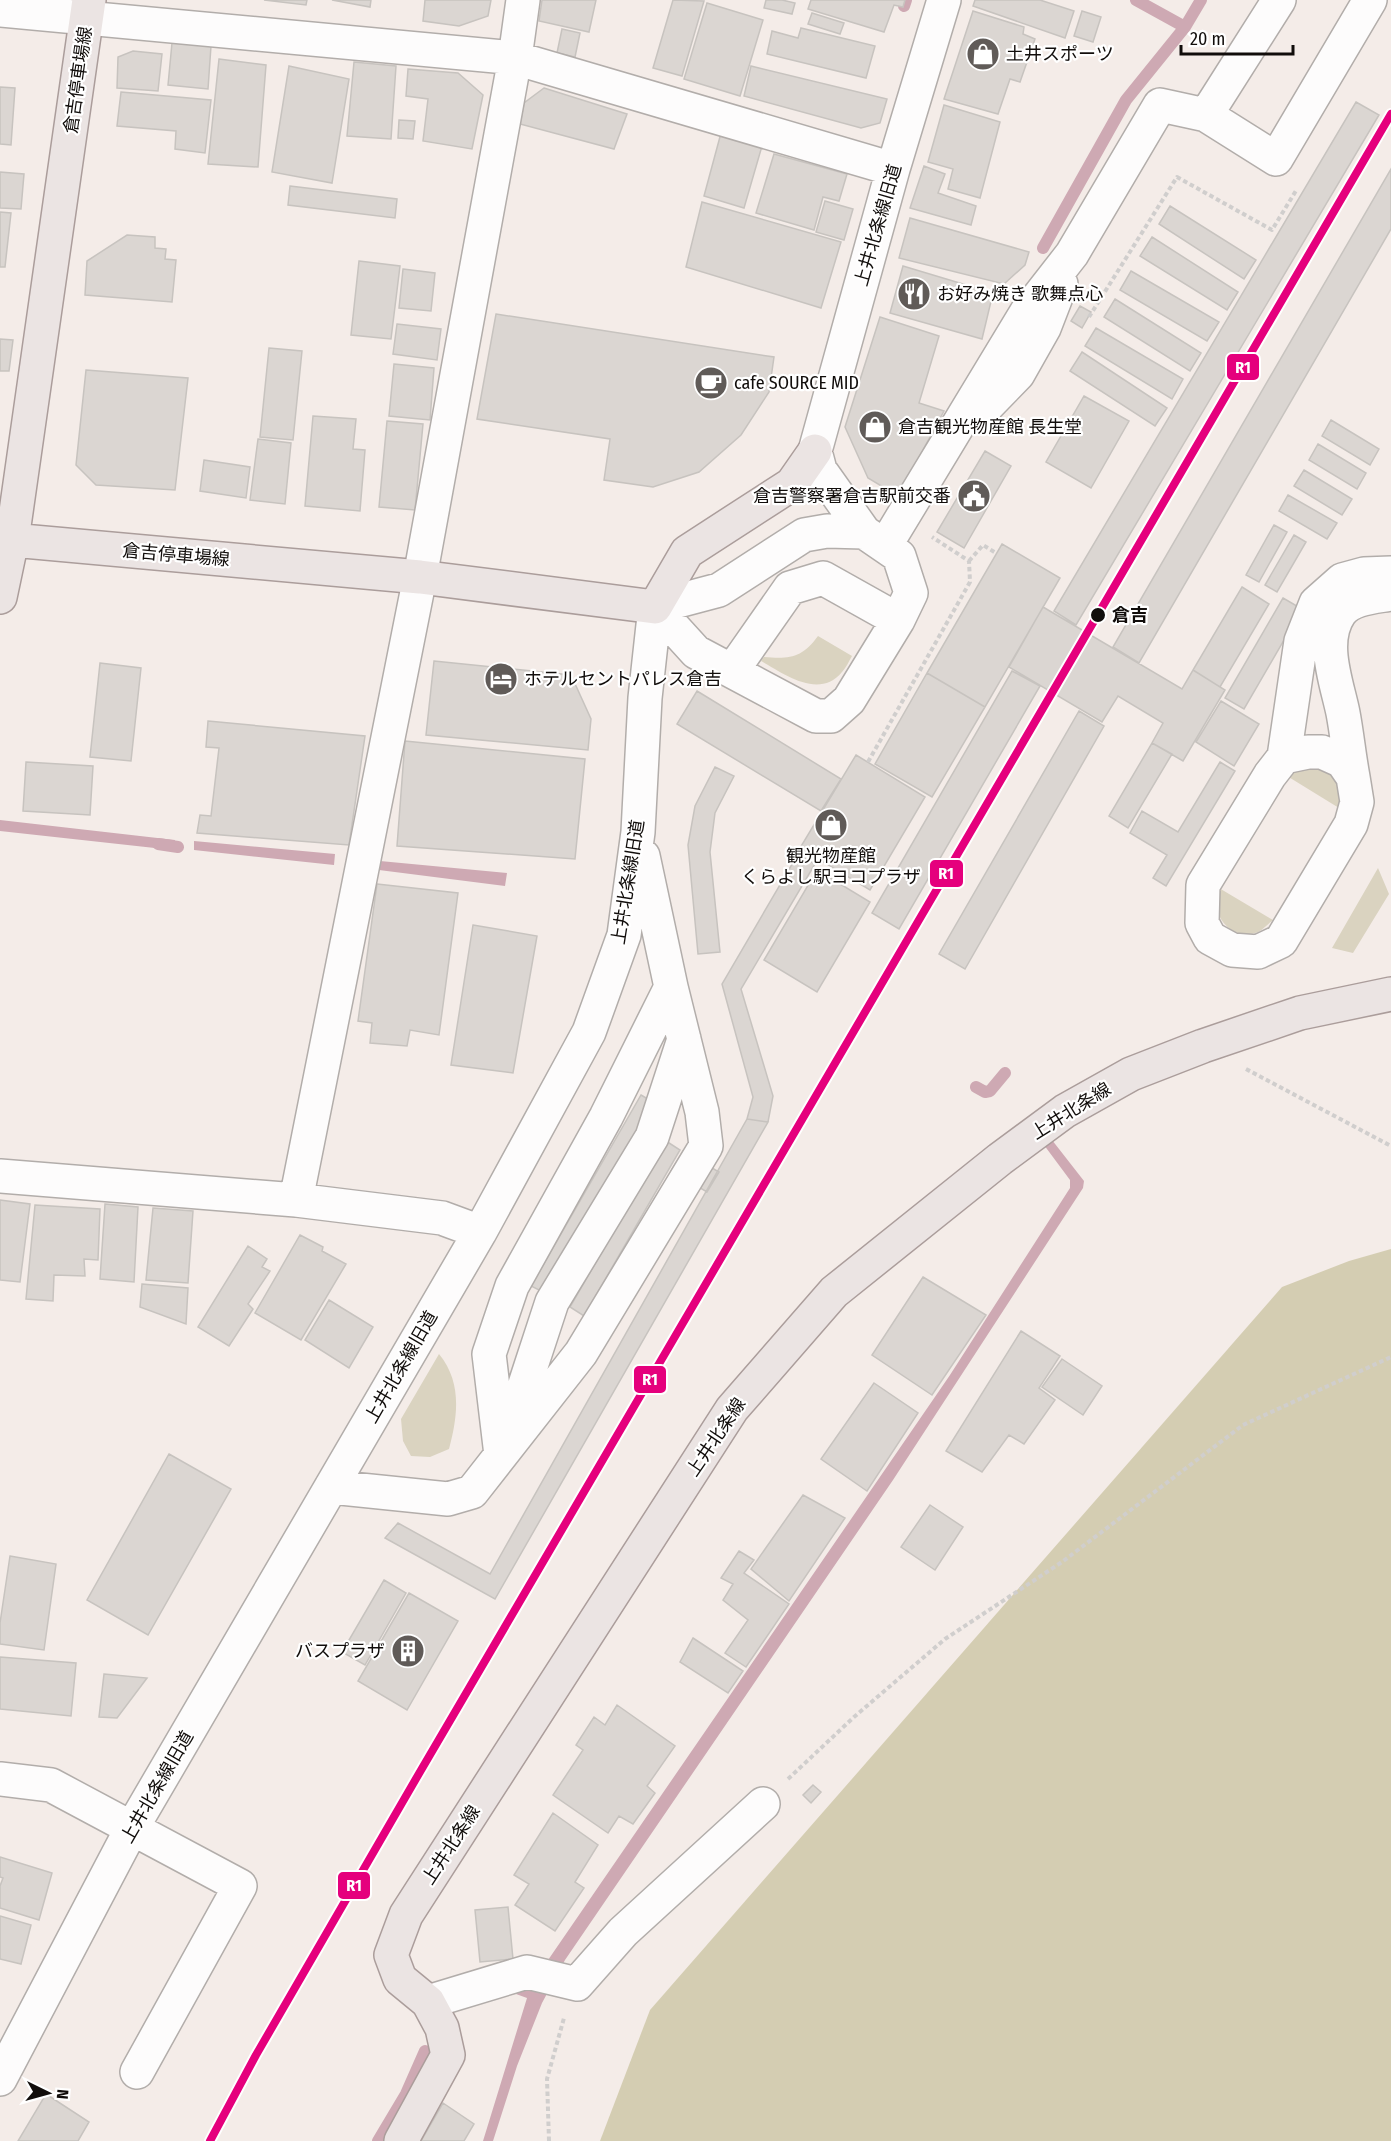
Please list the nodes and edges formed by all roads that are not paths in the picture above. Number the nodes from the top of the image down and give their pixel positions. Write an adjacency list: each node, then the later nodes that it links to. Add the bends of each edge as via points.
1 (523, 0): 7 (street)
2 (945, 0): 9 (street, 上井北条線旧道)
3 (1279, 0): 8 (street)
4 (1370, 0): 8 (street, via 1276,159)
5 (88, 9): 6 (street); 7 (street); 12 (main road, 倉吉停車場線)
6 (0, 10)
7 (515, 58): 9 (street); 14 (street)
8 (1206, 116): 11 (street, via 1160,105 1072,254 1026,313 942,452)
9 (893, 169): 10 (street, 上井北条線旧道)
10 (815, 451): 11 (street, via 820,470); 17 (main road, via 792,484 687,552)
11 (874, 539): 17 (street, via 827,531 804,535 719,590); 18 (street, via 899,556 911,593)
12 (6, 540): 14 (main road, 倉吉停車場線); 16 (main road)
13 (1391, 573): 20 (street, via 1342,580 1316,603 1301,641)
14 (420, 577): 17 (main road, 倉吉停車場線); 27 (street)
15 (1391, 594): 21 (street, via 1362,599 1341,612 1333,628 1331,663)
16 (0, 597)
17 (655, 607): 19 (street, via 696,652); 22 (street, 上井北条線旧道, via 645,698)
18 (898, 620): 19 (street, via 823,578 790,588); 19 (street, via 849,700 831,716 816,716)
19 (732, 671)
20 (1284, 757): 21 (street, via 1322,752 1342,761); 21 (street, via 1203,885 1202,923 1210,938 1232,950 1258,952 1281,941 1351,824 1357,802)
21 (1353, 777)
22 (638, 832): 23 (street); 28 (street, 上井北条線旧道, via 624,934 589,1032)
23 (671, 987): 25 (street); 29 (street, via 606,1117 512,1286 489,1354)
24 (1391, 994): 34 (main road, 上井北条線, via 1300,1013 1131,1074 1065,1111 834,1292 732,1409 406,1915 391,1955 400,1979)
25 (684, 1038): 29 (street, via 652,1137 552,1302); 29 (street, via 706,1146 581,1353)
26 (0, 1176): 27 (street)
27 (296, 1200): 28 (street, via 442,1218)
28 (480, 1232): 30 (street, 上井北条線旧道)
29 (501, 1455): 30 (street, via 472,1492 448,1499)
30 (331, 1487): 33 (street, 上井北条線旧道)
31 (0, 1779): 33 (street, via 51,1785)
32 (763, 1804): 34 (street, via 623,1932 577,1984 526,1972)
33 (132, 1828): 35 (street, via 240,1886); 36 (street, 上井北条線旧道)
34 (428, 2002): 37 (main road, 上井北条線, via 442,2028 448,2055)
35 (137, 2072)
36 (0, 2079)
37 (401, 2141)

